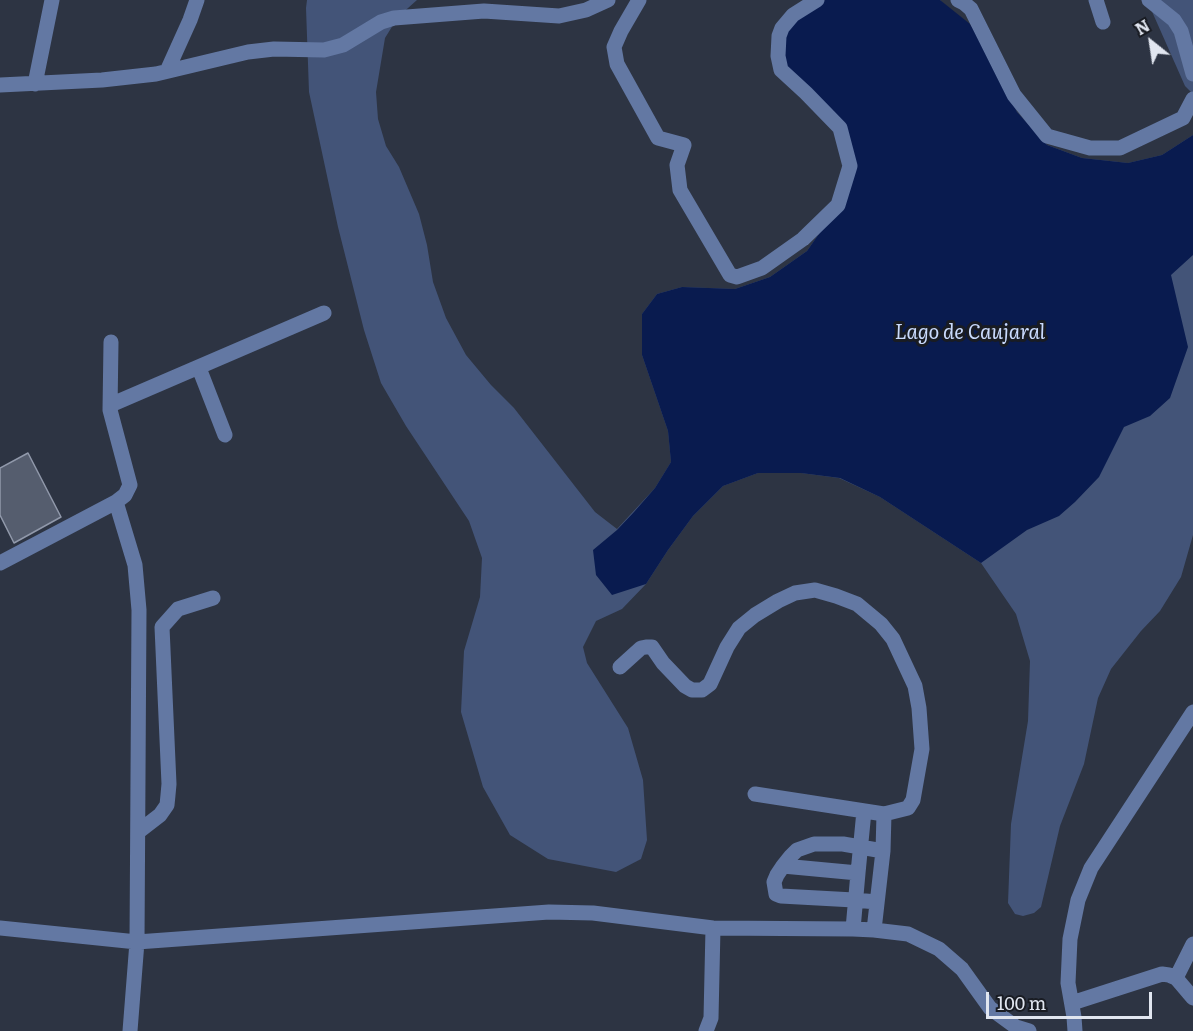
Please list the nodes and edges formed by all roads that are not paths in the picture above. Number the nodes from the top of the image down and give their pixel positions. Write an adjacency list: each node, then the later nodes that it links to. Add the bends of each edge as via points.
1 (52, 0): 13 (street)
2 (197, 0): 11 (street)
3 (608, 0): 9 (street, via 559,16)
4 (639, 0): 5 (street, via 614,47 617,64 658,138 684,145 677,165 680,190 730,275 737,277 762,268 803,239 838,205 850,166 840,128 781,70 778,56 782,28 793,15)
5 (817, 0)
6 (958, 0): 15 (street, via 971,9 1014,95 1047,136 1090,148 1120,148 1183,118)
7 (1096, 0): 10 (street)
8 (1149, 0): 12 (street, via 1174,20 1181,31)
9 (514, 6): 11 (street, via 394,18 343,45 324,50 248,52)
10 (1103, 22)
11 (167, 71): 13 (street)
12 (1193, 74)
13 (35, 84): 14 (street)
14 (0, 85)
15 (1193, 99)
16 (324, 313): 18 (street)
17 (111, 342): 19 (street)
18 (199, 368): 19 (street); 20 (street)
19 (111, 406): 21 (street, via 130,484)
20 (225, 435)
21 (117, 502): 22 (street); 29 (street, via 135,565 139,610)
22 (0, 563)
23 (213, 598): 29 (street, via 178,609 162,627 167,805)
24 (620, 667): 28 (street, via 641,648 652,647 685,686 702,690 710,684 739,628 778,601 815,590 857,604 893,639 915,686 919,708 922,749 913,800 908,808)
25 (1193, 712): 44 (street, via 1091,868 1078,900 1070,939 1068,983)
26 (755, 794): 27 (street)
27 (864, 811): 28 (street); 30 (street)
28 (884, 814): 31 (street)
29 (138, 832): 40 (street)
30 (860, 847): 31 (street); 32 (street, via 814,844 798,850); 33 (street)
31 (883, 851): 35 (street)
32 (783, 866): 33 (street); 34 (street, via 774,882 776,894)
33 (858, 873): 34 (street)
34 (854, 900): 35 (street); 38 (street)
35 (878, 902): 39 (street)
36 (0, 928): 40 (street)
37 (713, 928): 38 (street); 40 (street, via 593,913 549,912); 46 (street, via 711,1018)
38 (853, 929): 39 (street)
39 (874, 930): 47 (street, via 908,934 939,949 962,969 990,1008 1016,1027)
40 (137, 942): 45 (street)
41 (1193, 944): 42 (street)
42 (1176, 978): 43 (street); 44 (street, via 1162,974)
43 (1193, 998)
44 (1072, 1003): 48 (street)
45 (130, 1031)
46 (706, 1031)
47 (1029, 1031)
48 (1075, 1031)

